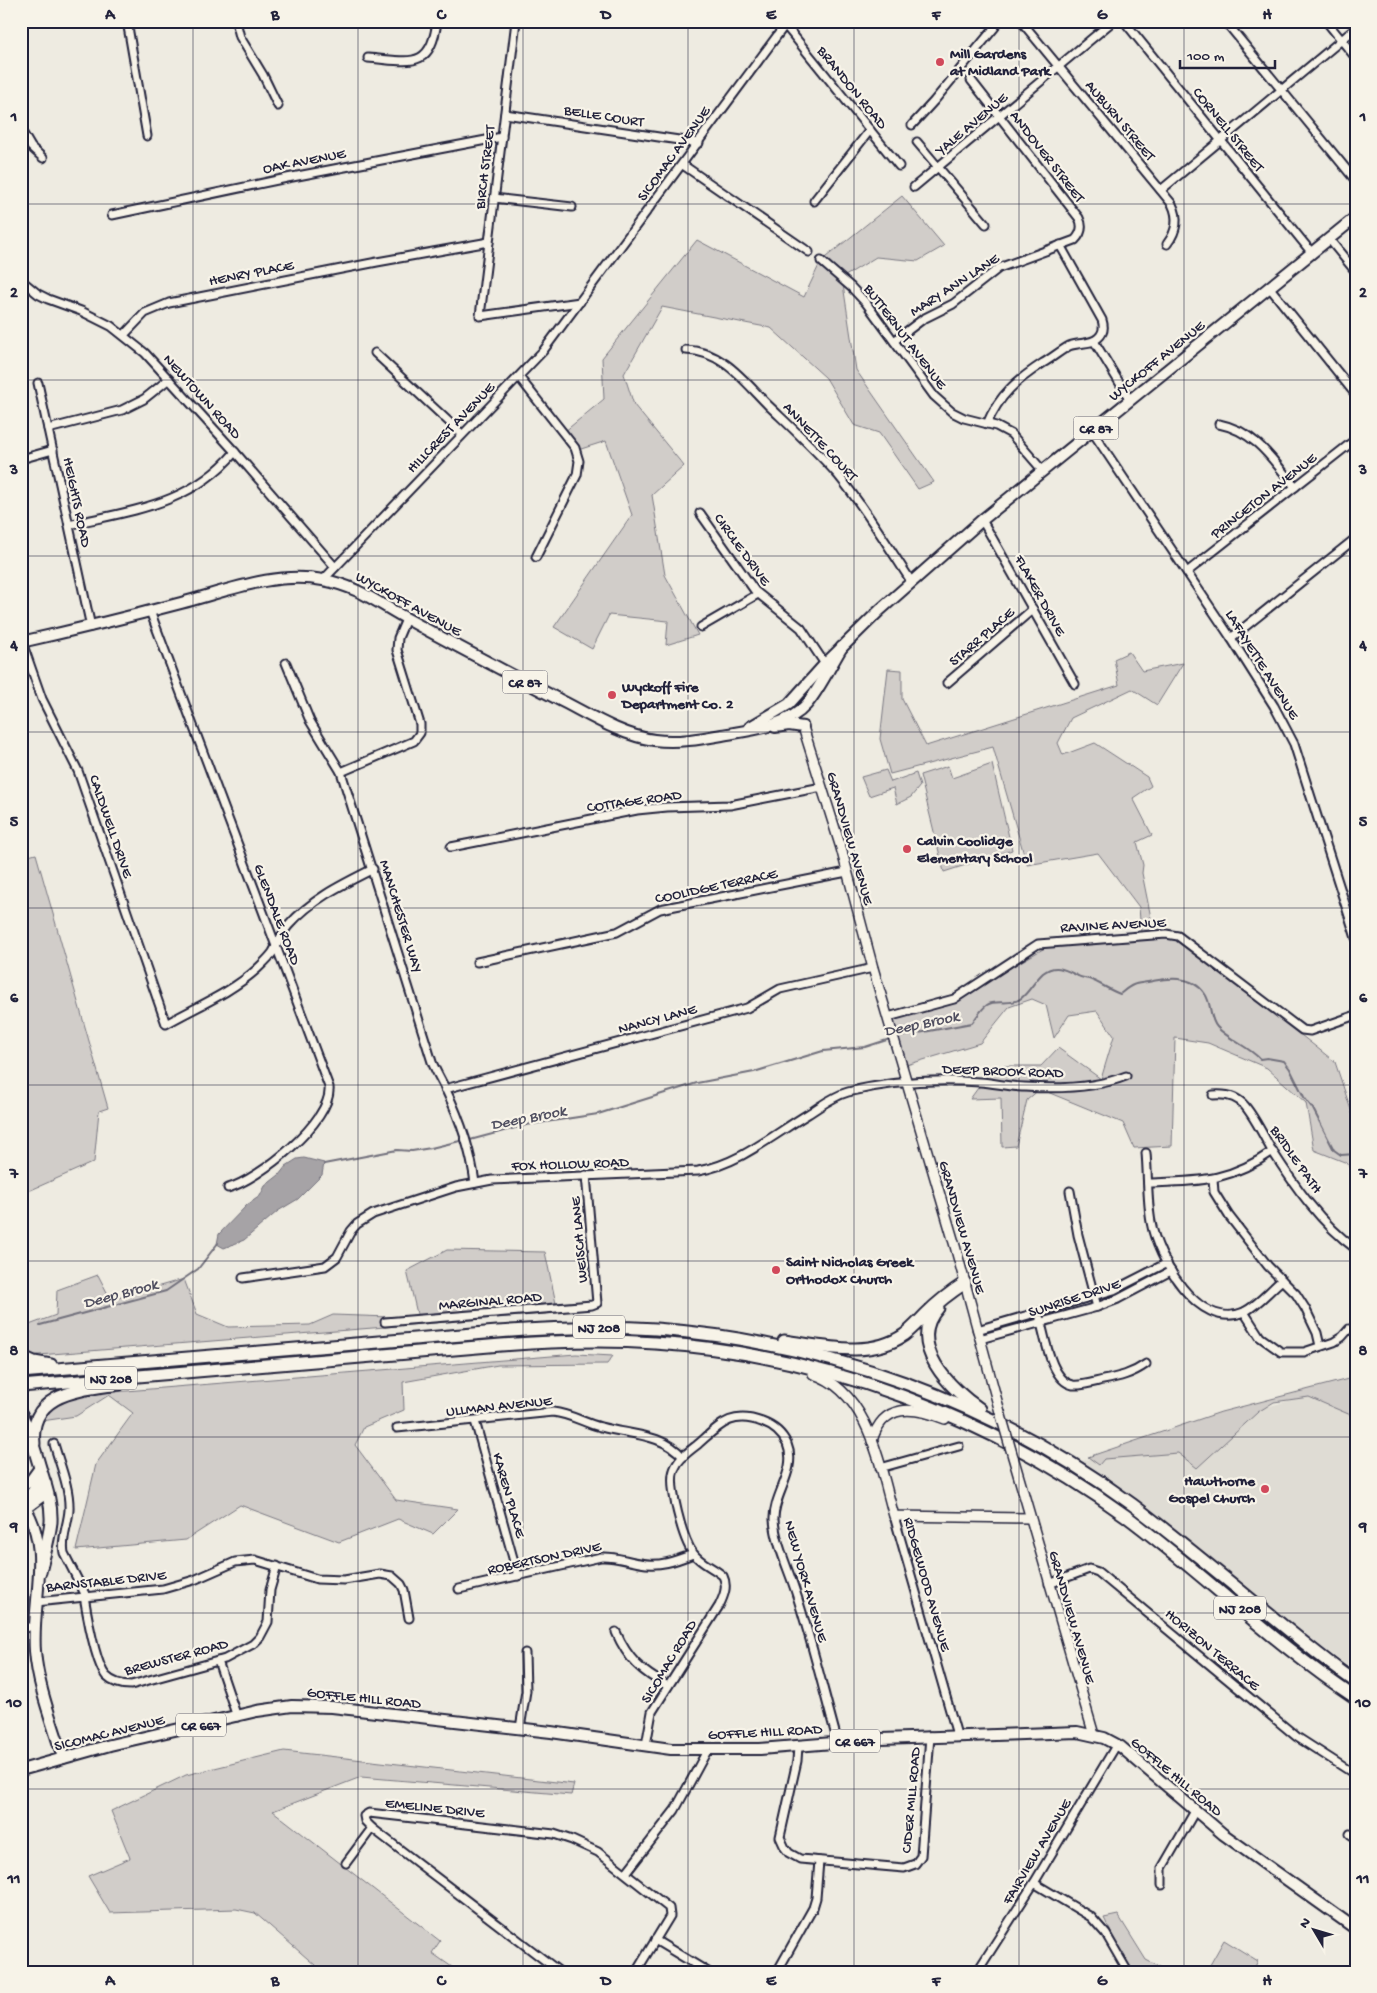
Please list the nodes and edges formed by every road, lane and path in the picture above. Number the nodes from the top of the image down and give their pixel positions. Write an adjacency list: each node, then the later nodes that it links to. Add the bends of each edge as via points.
1 (127, 21): 25 (street)
2 (236, 21): 19 (street, via 240,36)
3 (438, 21): 14 (street, via 433,44 420,58 407,61)
4 (516, 21): 20 (street, BIRCH STREET)
5 (991, 21): 22 (street, via 995,27)
6 (1021, 21): 16 (street, AUBURN STREET)
7 (1113, 21): 16 (street, YALE AVENUE)
8 (1124, 21): 27 (street, CORNELL STREET)
9 (1225, 21): 18 (street)
10 (1326, 21): 13 (street)
11 (786, 23): 24 (street, BRANDON ROAD); 29 (street, SICOMAC AVENUE)
12 (1356, 28): 13 (street)
13 (1341, 40): 15 (street); 18 (street)
14 (368, 58)
15 (1356, 58)
16 (1059, 67): 21 (street, YALE AVENUE); 36 (street, AUBURN STREET)
17 (971, 80): 21 (street, ANDOVER STREET)
18 (1281, 90): 27 (street); 34 (street)
19 (278, 106)
20 (505, 114): 26 (street, BIRCH STREET); 29 (street, BELLE COURT)
21 (999, 117): 33 (street, YALE AVENUE); 46 (street, ANDOVER STREET, via 1079,218 1082,227 1078,236)
22 (912, 125)
23 (21, 130): 30 (street, via 31,147)
24 (870, 130): 32 (street, BRANDON ROAD); 38 (street)
25 (147, 136)
26 (502, 137): 37 (street, BIRCH STREET); 40 (street, OAK AVENUE)
27 (1220, 140): 36 (street); 48 (street, CORNELL STREET)
28 (917, 142): 33 (street)
29 (698, 144): 31 (street, SICOMAC AVENUE)
30 (43, 158)
31 (683, 165): 47 (street); 53 (street, SICOMAC AVENUE)
32 (899, 166)
33 (938, 168): 35 (street, YALE AVENUE); 42 (street)
34 (1356, 180)
35 (914, 187)
36 (1161, 190): 45 (street, AUBURN STREET, via 1172,204 1176,217 1175,230)
37 (494, 198): 39 (street); 44 (street, BIRCH STREET)
38 (814, 201)
39 (572, 207)
40 (112, 215)
41 (1356, 217): 43 (main road, WYCKOFF AVENUE / CR 87)
42 (986, 224)
43 (1329, 240): 48 (main road, WYCKOFF AVENUE / CR 87); 50 (street)
44 (489, 242): 53 (street, BIRCH STREET, via 480,316); 54 (street, HENRY PLACE, via 169,302 145,313)
45 (1167, 244)
46 (1060, 245): 55 (street, MARY ANN LANE, via 999,268 953,304 923,319); 56 (street, via 1104,325)
47 (809, 252)
48 (1312, 253): 52 (main road, WYCKOFF AVENUE / CR 87)
49 (821, 261): 55 (street, BUTTERNUT AVENUE, via 851,287)
50 (1356, 272)
51 (21, 280): 54 (street, NEWTOWN ROAD, via 43,296 96,318)
52 (1270, 288): 62 (street); 63 (main road, WYCKOFF AVENUE / CR 87)
53 (580, 302): 59 (street, HILLCREST AVENUE, via 543,352)
54 (124, 335): 60 (street, NEWTOWN ROAD)
55 (894, 341): 64 (street, BUTTERNUT AVENUE, via 943,405 964,418)
56 (1094, 341): 63 (street); 64 (street, via 1070,346 1021,377 996,403)
57 (686, 350): 83 (street, ANNETTE COURT, via 711,354 728,364 824,460 856,500)
58 (375, 353): 68 (street)
59 (519, 377): 68 (street, HILLCREST AVENUE); 79 (street, via 575,448 579,461 578,475)
60 (169, 379): 66 (street, via 122,410); 71 (street, NEWTOWN ROAD)
61 (38, 383): 66 (street, HEIGHTS ROAD)
62 (1356, 395)
63 (1130, 400): 67 (main road, WYCKOFF AVENUE / CR 87)
64 (987, 424): 73 (street, BUTTERNUT AVENUE, via 1012,434)
65 (1219, 424): 74 (street, via 1255,440)
66 (48, 429): 70 (street, HEIGHTS ROAD)
67 (1092, 431): 73 (main road, WYCKOFF AVENUE / CR 87); 81 (street, LAFAYETTE AVENUE)
68 (462, 434): 80 (street, HILLCREST AVENUE)
69 (1356, 439): 74 (street, PRINCETON AVENUE)
70 (53, 450): 72 (street); 77 (street, HEIGHTS ROAD)
71 (235, 452): 77 (street, via 210,478 165,502); 80 (street, NEWTOWN ROAD)
72 (21, 459)
73 (1044, 471): 76 (main road, WYCKOFF AVENUE / CR 87)
74 (1295, 487): 81 (street, PRINCETON AVENUE)
75 (700, 513): 84 (street, CIRCLE DRIVE)
76 (982, 520): 83 (main road, WYCKOFF AVENUE / CR 87); 85 (street, FLAKER DRIVE)
77 (69, 526): 88 (street, HEIGHTS ROAD)
78 (1356, 538): 90 (street)
79 (536, 557)
80 (335, 567): 82 (street, HILLCREST AVENUE)
81 (1187, 572): 90 (street, LAFAYETTE AVENUE)
82 (323, 580): 86 (main road, WYCKOFF AVENUE / CR 87, via 270,580); 87 (main road, WYCKOFF AVENUE / CR 87, via 357,590)
83 (912, 582): 92 (main road, WYCKOFF AVENUE / CR 87)
84 (758, 594): 89 (street); 94 (street, CIRCLE DRIVE, via 801,628)
85 (1033, 609): 95 (street, STARR PLACE); 96 (street, FLAKER DRIVE)
86 (150, 611): 88 (main road, WYCKOFF AVENUE / CR 87); 108 (street, GLENDALE ROAD)
87 (406, 619): 101 (main road, WYCKOFF AVENUE / CR 87, via 596,718 638,736 681,741); 102 (street, via 397,650 420,733 414,741)
88 (91, 627): 91 (main road, WYCKOFF AVENUE / CR 87)
89 (701, 627)
90 (1231, 638): 107 (street, LAFAYETTE AVENUE, via 1294,744)
91 (21, 642): 108 (street, CALDWELL DRIVE, via 42,699 78,771 166,1024 234,986 256,970)
92 (842, 647): 94 (main road, WYCKOFF AVENUE / CR 87); 98 (main road, WYCKOFF AVENUE / CR 87, via 807,705)
93 (286, 663): 102 (street, MANCHESTER WAY, via 310,721)
94 (825, 664): 97 (main road, WYCKOFF AVENUE / CR 87)
95 (947, 683)
96 (1075, 684)
97 (789, 704): 98 (main road); 101 (main road, WYCKOFF AVENUE / CR 87)
98 (795, 714): 99 (main road); 100 (main road, WYCKOFF AVENUE / CR 87)
99 (803, 727): 100 (main road); 103 (street, GRANDVIEW AVENUE)
100 (766, 728): 101 (main road, WYCKOFF AVENUE / CR 87)
101 (738, 732)
102 (341, 772): 105 (street, MANCHESTER WAY)
103 (822, 787): 104 (street, COTTAGE ROAD, via 730,805 637,810); 106 (street, GRANDVIEW AVENUE)
104 (450, 847)
105 (373, 869): 108 (street, via 310,904); 115 (street, MANCHESTER WAY, via 432,1062)
106 (847, 872): 109 (street, COOLIDGE TERRACE, via 660,908 617,932); 110 (street, GRANDVIEW AVENUE)
107 (1356, 938)
108 (276, 946): 123 (street, GLENDALE ROAD, via 328,1087 328,1100 294,1145 252,1178)
109 (477, 962)
110 (873, 968): 112 (street, GRANDVIEW AVENUE); 115 (street, NANCY LANE, via 780,989 747,1008)
111 (1356, 1015): 112 (street, RAVINE AVENUE, via 1302,1030 1178,936 1166,934 1038,944 954,999)
112 (888, 1017): 114 (street, GRANDVIEW AVENUE)
113 (1126, 1076): 114 (street, DEEP BROOK ROAD, via 1048,1088 980,1082)
114 (907, 1081): 119 (street, FOX HOLLOW ROAD, via 836,1096 735,1159 712,1169); 130 (street, GRANDVIEW AVENUE)
115 (446, 1089): 121 (street, MANCHESTER WAY, via 470,1153)
116 (1213, 1095): 117 (street, BRIDLE PATH, via 1232,1096 1245,1106)
117 (1273, 1151): 120 (street, via 1240,1171); 125 (street, BRIDLE PATH, via 1327,1224)
118 (1146, 1153): 122 (street)
119 (586, 1175): 121 (street, FOX HOLLOW ROAD); 132 (street, WEISCH LANE)
120 (1213, 1179): 122 (street); 129 (street, via 1214,1192 1229,1216)
121 (475, 1183): 128 (street, FOX HOLLOW ROAD, via 373,1214 357,1224 337,1256 325,1266)
122 (1148, 1183): 126 (street, via 1151,1222)
123 (228, 1188)
124 (1070, 1191): 131 (street)
125 (1356, 1249)
126 (1167, 1263): 127 (street); 131 (street, SUNRISE DRIVE, via 1128,1284)
127 (1171, 1271): 133 (street, SUNRISE DRIVE); 135 (street, via 1188,1295 1207,1309 1226,1315)
128 (243, 1278)
129 (1282, 1280): 135 (street); 142 (street, via 1305,1308)
130 (965, 1283): 139 (street, GRANDVIEW AVENUE); 140 (highway, via 904,1335 866,1349); 153 (highway, via 933,1315 928,1332 929,1348 939,1372 950,1385)
131 (1094, 1297): 133 (street); 134 (street, SUNRISE DRIVE)
132 (597, 1303): 136 (street, MARGINAL ROAD)
133 (1097, 1307): 137 (street, SUNRISE DRIVE)
134 (1039, 1312): 137 (street); 139 (street, SUNRISE DRIVE)
135 (1244, 1312): 142 (street, via 1260,1337 1281,1352 1300,1353)
136 (385, 1322)
137 (1042, 1323): 141 (street, SUNRISE DRIVE); 146 (street, via 1054,1369 1071,1385 1127,1375)
138 (1349, 1329): 142 (street, via 1342,1337)
139 (977, 1330): 141 (street, GRANDVIEW AVENUE)
140 (703, 1334): 145 (highway, NJ 208, via 610,1327 542,1329); 153 (highway, NJ 208, via 794,1350 863,1369 926,1391)
141 (980, 1339): 166 (street, GRANDVIEW AVENUE, bridge)
142 (1320, 1346)
143 (745, 1354): 147 (highway, NJ 208, via 655,1343 564,1341); 154 (street, RIDGEWOOD AVENUE, via 816,1374 837,1386 854,1404); 155 (highway, NJ 208, via 814,1368 881,1388)
144 (21, 1356): 145 (highway, via 51,1365)
145 (125, 1364): 148 (highway, NJ 208)
146 (1146, 1364)
147 (200, 1370): 149 (highway, NJ 208); 156 (highway, via 58,1397 45,1405 36,1417)
148 (21, 1372)
149 (21, 1386)
150 (21, 1414): 156 (highway)
151 (475, 1421): 152 (street, ULLMAN AVENUE); 159 (street, ULLMAN AVENUE, via 563,1413 602,1428 656,1439 673,1447); 170 (street, KAREN PLACE)
152 (397, 1428)
153 (1013, 1430): 181 (highway, NJ 208, via 1074,1465 1132,1505)
154 (872, 1441): 155 (street, via 886,1418 907,1409 932,1414); 161 (street, RIDGEWOOD AVENUE)
155 (1006, 1441): 183 (highway, NJ 208, via 1126,1516)
156 (34, 1444): 160 (highway)
157 (54, 1444): 173 (street, BREWSTER ROAD, via 69,1500 64,1553)
158 (959, 1446): 161 (street)
159 (683, 1457): 167 (street, NEW YORK AVENUE, via 674,1470 671,1484); 190 (street, NEW YORK AVENUE, via 724,1422 737,1417 752,1418 769,1425 786,1442 790,1464 776,1502 776,1532)
160 (39, 1463): 162 (highway); 163 (highway, via 35,1478); 164 (highway, via 38,1487)
161 (880, 1468): 165 (street, RIDGEWOOD AVENUE)
162 (45, 1480): 164 (highway, via 41,1496); 169 (highway, via 51,1522)
163 (21, 1485)
164 (23, 1504): 169 (main road, via 37,1534)
165 (894, 1516): 166 (street); 187 (street, RIDGEWOOD AVENUE)
166 (1030, 1518): 171 (street, GRANDVIEW AVENUE)
167 (693, 1554): 170 (street, ROBERTSON DRIVE, via 659,1564 601,1557); 182 (street, SICOMAC ROAD, via 725,1580 722,1600)
168 (277, 1566): 173 (street, BARNSTABLE DRIVE, via 264,1561 245,1560 179,1586); 175 (street, BARNSTABLE DRIVE, via 305,1576 331,1580 380,1574 392,1576 404,1590); 180 (street, BREWSTER ROAD, via 264,1630 246,1650)
169 (40, 1572): 174 (main road)
170 (518, 1576): 172 (street, ROBERTSON DRIVE)
171 (1050, 1584): 188 (street, GRANDVIEW AVENUE); 197 (street, HORIZON TERRACE, via 1089,1569 1098,1572 1297,1737)
172 (459, 1589)
173 (85, 1596): 174 (street, BARNSTABLE DRIVE); 180 (street, BREWSTER ROAD, via 102,1670 117,1684 131,1685)
174 (36, 1602): 176 (main road)
175 (409, 1618)
176 (33, 1626): 177 (street); 195 (main road, via 39,1677)
177 (21, 1629)
178 (616, 1632): 182 (street, via 635,1663)
179 (525, 1653): 186 (street, via 526,1690)
180 (218, 1661): 185 (street)
181 (1356, 1682)
182 (668, 1686): 192 (street, SICOMAC ROAD, via 652,1712)
183 (1356, 1698)
184 (292, 1706): 185 (main road, SICOMAC AVENUE / CR 667); 186 (main road, GOFFLE HILL ROAD / CR 667, via 332,1707)
185 (237, 1716): 195 (main road, SICOMAC AVENUE / CR 667, via 110,1744)
186 (520, 1728): 192 (main road, GOFFLE HILL ROAD / CR 667)
187 (957, 1735): 188 (main road, GOFFLE HILL ROAD / CR 667, via 1070,1732); 189 (main road, GOFFLE HILL ROAD / CR 667)
188 (1094, 1735): 191 (main road, GOFFLE HILL ROAD / CR 667)
189 (930, 1736): 190 (main road, GOFFLE HILL ROAD / CR 667); 200 (street, CIDER MILL ROAD, via 918,1861 904,1868)
190 (838, 1743): 193 (main road, GOFFLE HILL ROAD / CR 667)
191 (1116, 1744): 198 (main road, GOFFLE HILL ROAD / CR 667); 203 (street, FAIRVIEW AVENUE)
192 (646, 1745): 194 (main road, GOFFLE HILL ROAD / CR 667)
193 (798, 1746): 194 (main road, GOFFLE HILL ROAD / CR 667, via 760,1750); 200 (street, CIDER MILL ROAD, via 780,1837 784,1848 794,1857)
194 (708, 1749): 202 (street, via 675,1810)
195 (63, 1758): 196 (main road, SICOMAC AVENUE)
196 (21, 1770)
197 (1356, 1775)
198 (1194, 1811): 204 (street, via 1162,1868); 205 (main road, GOFFLE HILL ROAD / CR 667)
199 (372, 1828): 201 (street); 202 (street, EMELINE DRIVE, via 365,1822 366,1814 554,1834 590,1848); 207 (street, EMELINE DRIVE)
200 (819, 1860): 210 (street, via 816,1898 810,1915)
201 (346, 1863)
202 (626, 1873): 206 (street, EMELINE DRIVE, via 669,1908 670,1916)
203 (1034, 1883): 211 (street, FAIRVIEW AVENUE); 212 (street, via 1091,1918 1106,1934)
204 (1162, 1885)
205 (1356, 1929)
206 (655, 1940): 208 (street, EMELINE DRIVE); 209 (street)
207 (560, 1972)
208 (636, 1972)
209 (708, 1972)
210 (777, 1972)
211 (977, 1972)
212 (1128, 1972)

